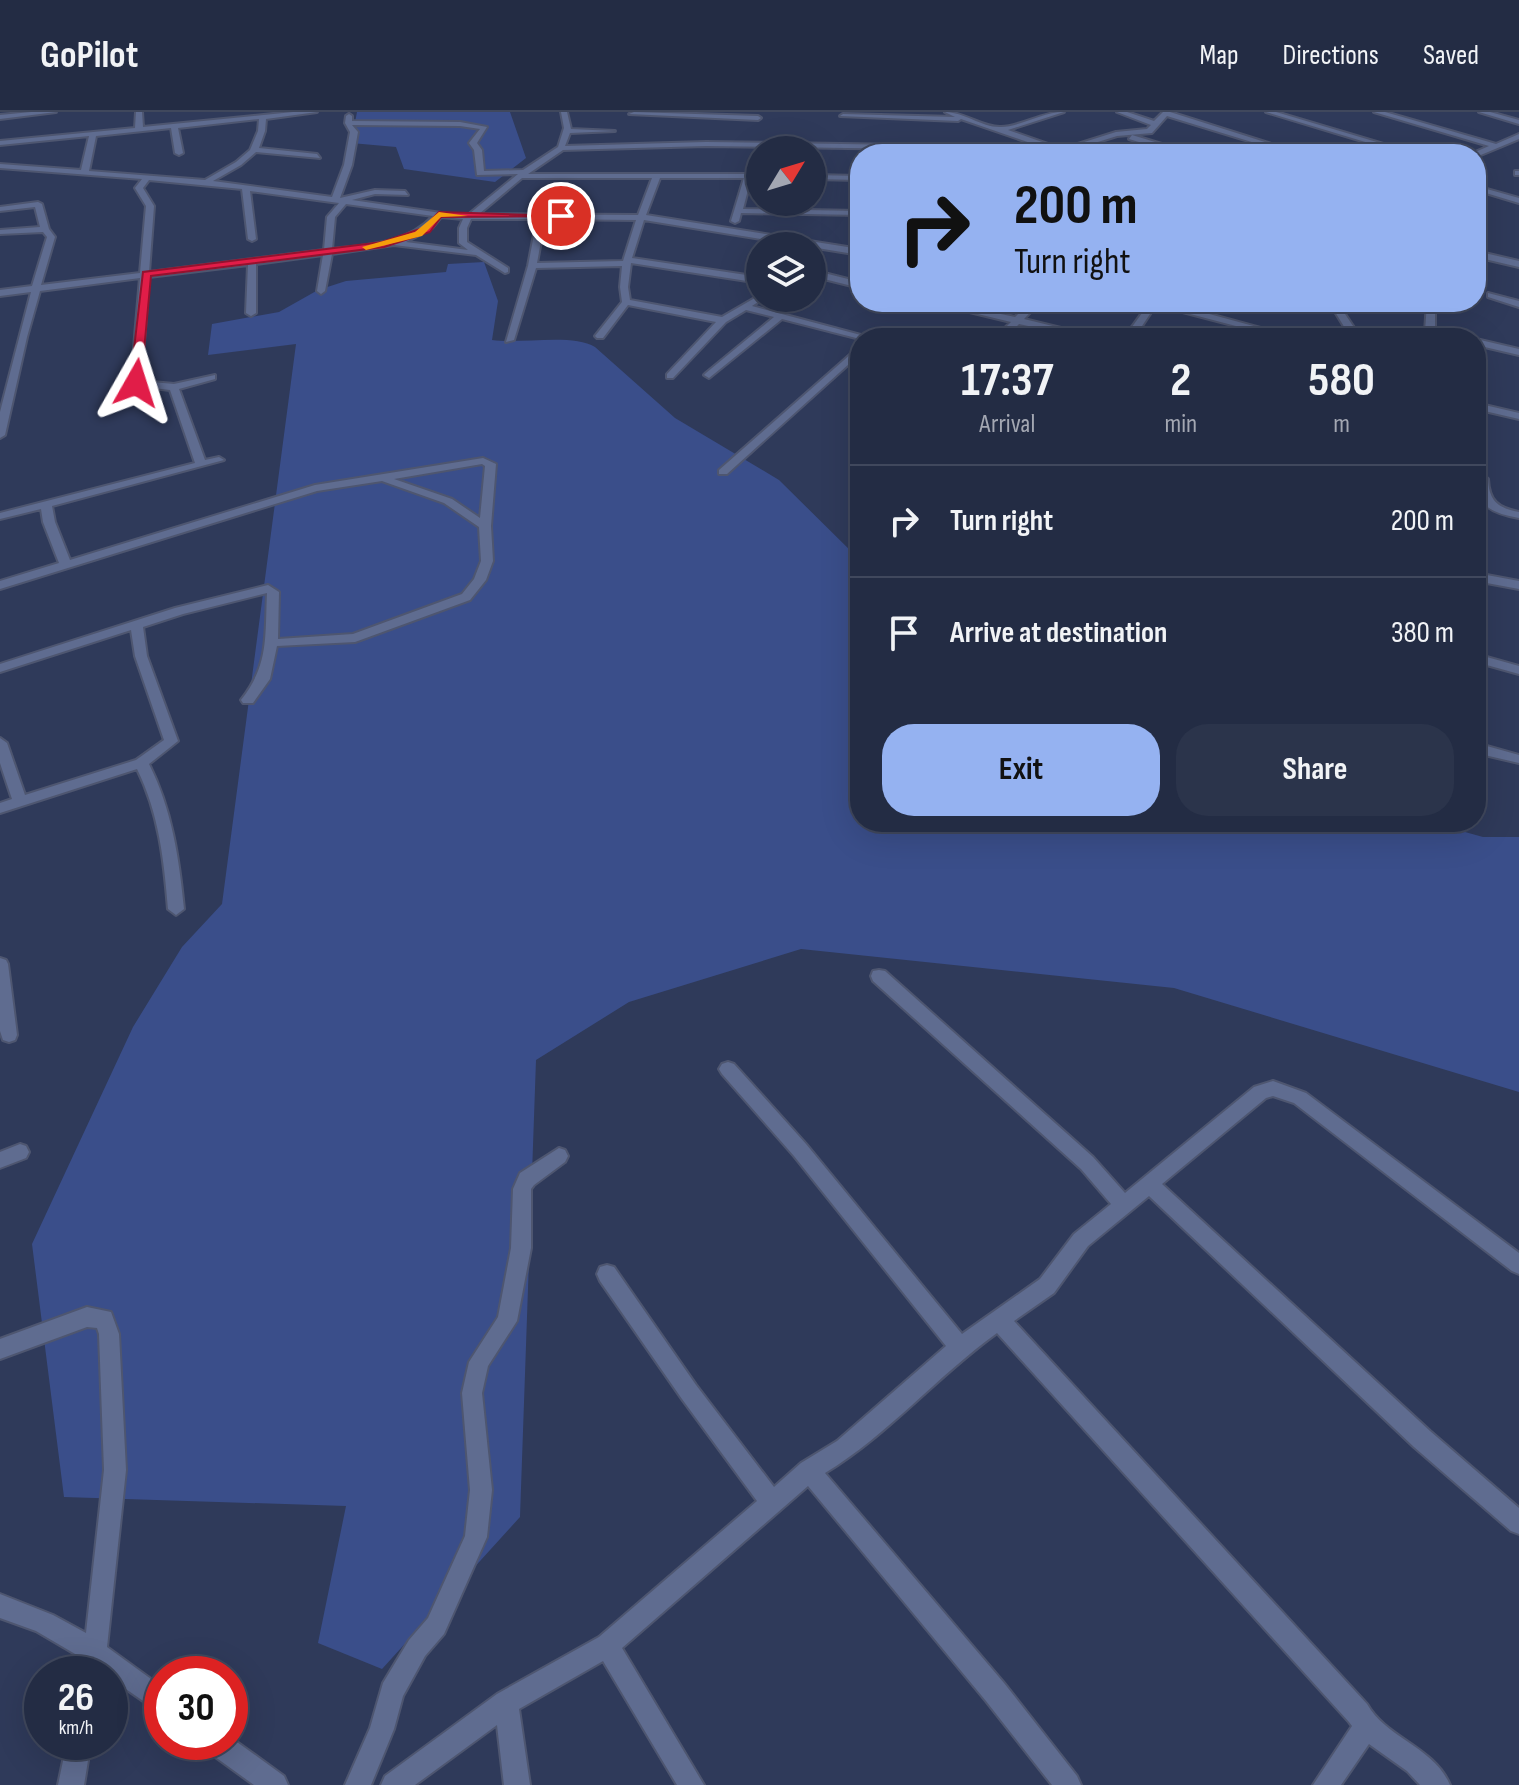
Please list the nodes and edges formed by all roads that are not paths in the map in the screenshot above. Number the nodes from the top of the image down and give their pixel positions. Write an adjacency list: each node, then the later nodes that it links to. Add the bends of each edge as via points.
1 (53, 112): 17 (street)
2 (139, 112): 27 (street)
3 (314, 112): 18 (street)
4 (349, 112): 23 (street)
5 (564, 112): 29 (street)
6 (948, 112): 20 (street)
7 (1021, 112): 21 (street)
8 (1061, 112): 21 (street)
9 (1120, 112): 24 (street)
10 (1166, 112): 24 (street); 40 (street)
11 (1269, 112): 41 (street)
12 (1377, 112): 43 (street)
13 (1482, 112): 22 (street)
14 (632, 114): 15 (street)
15 (759, 115): 34 (street)
16 (842, 116): 20 (street)
17 (0, 117)
18 (263, 117): 25 (street); 48 (street)
19 (482, 118): 26 (street)
20 (967, 119): 28 (street)
21 (1042, 119): 28 (street)
22 (1519, 122)
23 (348, 123): 26 (street); 66 (street, via 354,132)
24 (1155, 124): 33 (street, via 1144,132)
25 (174, 126): 27 (street); 50 (street)
26 (485, 128): 54 (street, via 473,143 480,173)
27 (139, 129): 31 (street)
28 (1000, 130): 37 (street)
29 (568, 131): 30 (street); 47 (street)
30 (611, 131)
31 (93, 134): 36 (street); 53 (street)
32 (842, 134): 45 (street)
33 (1122, 134): 38 (street); 39 (street)
34 (753, 136)
35 (1519, 136): 43 (street)
36 (0, 143)
37 (1042, 144)
38 (1087, 144)
39 (1154, 144)
40 (1267, 144)
41 (1379, 144)
42 (746, 145): 47 (street)
43 (1496, 146): 49 (street)
44 (826, 147): 45 (street)
45 (843, 147): 46 (street)
46 (850, 147)
47 (561, 148): 54 (street)
48 (257, 150): 51 (street); 60 (street)
49 (1486, 150)
50 (179, 153)
51 (317, 156)
52 (0, 166): 53 (street)
53 (84, 174): 58 (street)
54 (523, 174): 55 (street); 73 (street)
55 (657, 176): 56 (street); 75 (street)
56 (746, 176)
57 (826, 177): 59 (street)
58 (147, 178): 60 (street); 92 (street, via 139,188 150,206)
59 (850, 178)
60 (206, 182): 62 (street)
61 (746, 183): 70 (street)
62 (246, 187): 66 (street); 79 (street)
63 (1486, 191): 67 (street)
64 (405, 193): 66 (street, via 375,192)
65 (0, 200): 68 (street, via 30,195)
66 (340, 201): 72 (street); 83 (street, via 331,217)
67 (1519, 201)
68 (38, 204): 69 (street); 76 (street)
69 (0, 209)
70 (738, 211): 71 (street); 77 (street)
71 (850, 213)
72 (439, 215): 73 (street); 80 (street, via 426,230)
73 (470, 216): 74 (street); 84 (street, via 462,240)
74 (542, 216): 75 (street); 90 (street)
75 (644, 217): 77 (street); 88 (street)
76 (45, 229): 78 (street); 96 (street, via 51,237)
77 (732, 230): 81 (street)
78 (0, 232)
79 (252, 239)
80 (392, 243): 83 (street); 84 (street)
81 (837, 249): 82 (street); 85 (street)
82 (850, 251)
83 (328, 252): 87 (street); 97 (street)
84 (474, 253): 91 (street)
85 (826, 256)
86 (1486, 256): 89 (street)
87 (252, 262): 92 (street); 106 (street)
88 (628, 262): 90 (street); 94 (street); 100 (street, via 622,285)
89 (1519, 264)
90 (532, 266): 115 (street)
91 (505, 270)
92 (147, 274): 96 (street); 122 (street, via 136,383)
93 (826, 276): 95 (street)
94 (746, 278)
95 (850, 282)
96 (37, 288): 98 (street); 125 (street)
97 (321, 291)
98 (0, 293)
99 (1491, 295): 101 (street)
100 (626, 302): 108 (street); 114 (street)
101 (1519, 304)
102 (744, 307): 107 (street); 108 (street)
103 (974, 312): 109 (street)
104 (1026, 312): 109 (street)
105 (1200, 312): 112 (street)
106 (251, 313)
107 (781, 316): 113 (street); 119 (street)
108 (723, 320): 120 (street)
109 (1016, 322): 110 (street); 111 (street)
110 (1010, 328)
111 (1046, 328)
112 (1257, 328)
113 (850, 334)
114 (600, 336)
115 (509, 340)
116 (1486, 344): 117 (street)
117 (1519, 352)
118 (850, 358): 128 (street)
119 (709, 375)
120 (670, 376)
121 (212, 377): 122 (street)
122 (174, 387): 127 (street)
123 (1486, 408): 124 (street)
124 (1519, 416)
125 (0, 435)
126 (219, 460): 127 (street)
127 (201, 464): 131 (street)
128 (723, 472)
129 (387, 480): 134 (street, via 455,505); 134 (street, via 488,462); 135 (street, via 315,488)
130 (1486, 503): 132 (street)
131 (46, 504): 133 (street); 135 (street)
132 (1519, 515)
133 (0, 516)
134 (485, 526): 140 (street, via 489,545 484,574 463,598 355,638)
135 (66, 565): 137 (street)
136 (1486, 579): 138 (street)
137 (0, 585)
138 (1519, 585)
139 (136, 624): 140 (street, via 268,589 273,592); 142 (street); 148 (street, via 141,656 171,741)
140 (270, 643): 144 (street, via 259,690)
141 (1486, 661): 143 (street)
142 (0, 668)
143 (1519, 670)
144 (248, 700)
145 (0, 743): 149 (street)
146 (1486, 751): 147 (street)
147 (1517, 759)
148 (141, 763): 149 (street); 151 (street, via 156,789 171,852)
149 (20, 800): 150 (street)
150 (0, 808)
151 (176, 909)
152 (0, 964): 154 (street)
153 (879, 976): 161 (street, via 1087,1163)
154 (2, 994): 155 (street)
155 (9, 1035)
156 (728, 1069): 165 (street)
157 (20, 1152): 159 (street)
158 (559, 1156): 180 (street, via 545,1162 522,1189 521,1248 507,1321 479,1362 472,1393 481,1490 476,1537 436,1626 392,1692)
159 (0, 1160)
160 (1149, 1184): 161 (street); 162 (street, via 1260,1092 1273,1088 1300,1098); 169 (street)
161 (1124, 1205): 164 (street, via 1081,1240 1057,1277)
162 (1519, 1265)
163 (607, 1274): 168 (street)
164 (1000, 1321): 165 (street); 175 (street, via 1234,1574)
165 (960, 1347): 167 (street, via 845,1449)
166 (0, 1349): 173 (street, via 87,1317 104,1319 109,1334 115,1470)
167 (809, 1471): 168 (street); 184 (street)
168 (773, 1504): 171 (street)
169 (1519, 1523)
170 (0, 1606): 172 (street, via 43,1620)
171 (607, 1645): 174 (street); 183 (street)
172 (86, 1656)
173 (95, 1656)
174 (506, 1703): 181 (street); 182 (street)
175 (1366, 1727): 185 (street); 186 (street, via 1416,1762)
176 (76, 1760): 178 (street)
177 (241, 1760): 179 (street)
178 (71, 1785)
179 (275, 1785)
180 (358, 1785)
181 (394, 1785)
182 (517, 1785)
183 (691, 1785)
184 (1068, 1785)
185 (1326, 1785)
186 (1437, 1785)

